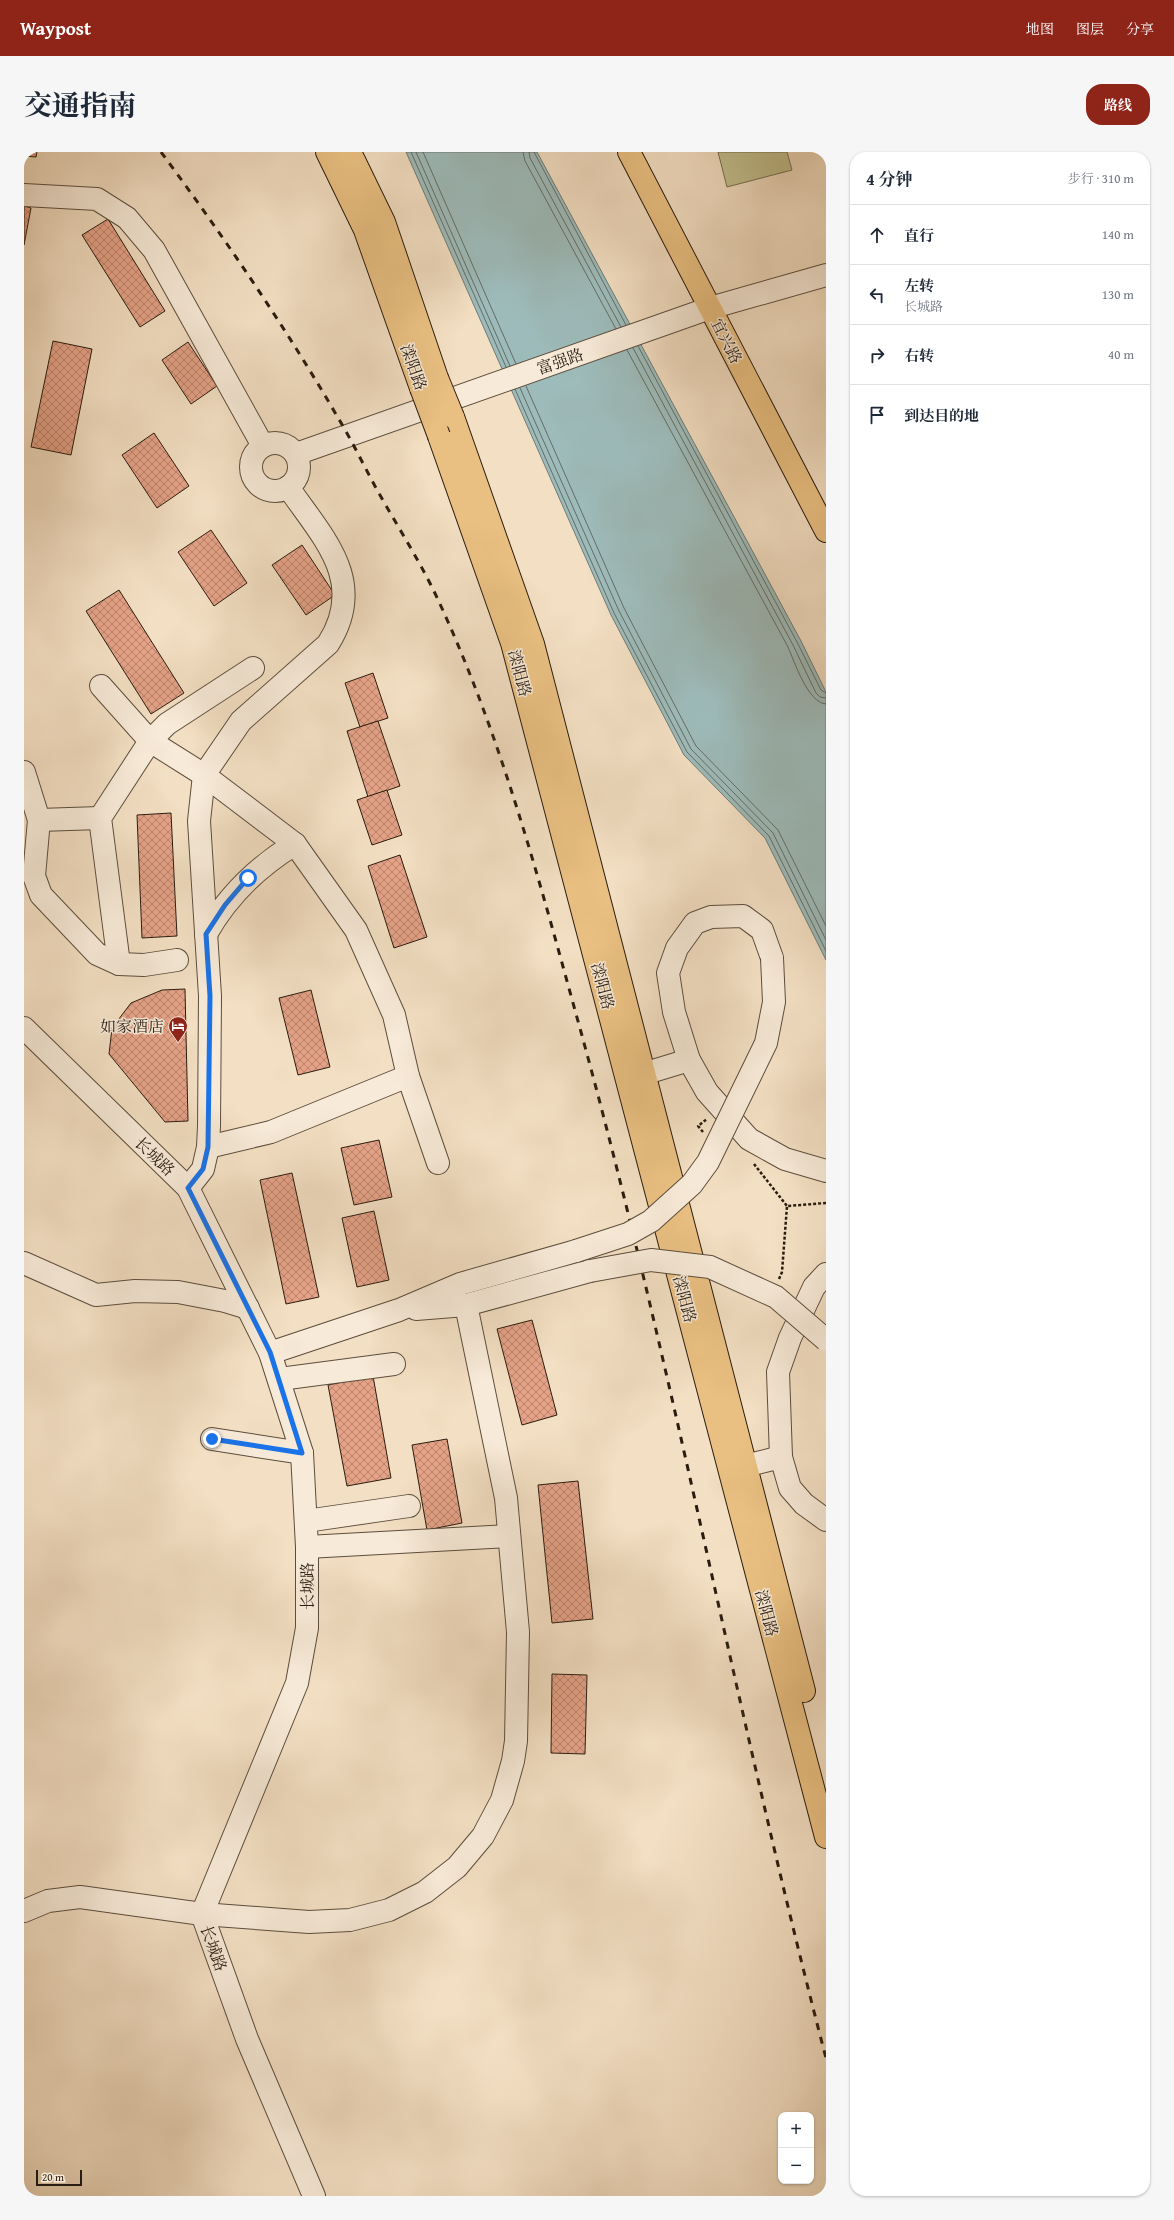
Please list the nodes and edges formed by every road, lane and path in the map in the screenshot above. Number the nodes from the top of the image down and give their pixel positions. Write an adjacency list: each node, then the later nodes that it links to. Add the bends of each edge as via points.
1 (327, 152): 7 (main road, 滦阳路, via 365,230)
2 (350, 152): 7 (main road, 滦阳路, via 384,222)
3 (629, 152): 6 (main road, 宜兴路)
4 (24, 195): 8 (street, via 97,199 127,218 154,250)
5 (826, 275): 6 (street, 富强路)
6 (710, 308): 9 (street, 富强路); 11 (main road, 宜兴路)
7 (429, 383): 25 (main road, 滦阳路, bridge, via 452,417 533,644); 52 (main road, 滦阳路, bridge, via 438,436 512,643)
8 (263, 446): 9 (street, via 270,443 285,444); 10 (street, via 253,457 251,465 254,479 266,489)
9 (296, 454): 10 (street, via 299,461 298,476)
10 (288, 488): 16 (street, via 338,563 344,585 340,621 328,644 241,721)
11 (826, 531)
12 (253, 668): 14 (street, via 167,724)
13 (101, 686): 14 (street)
14 (150, 741): 16 (street); 17 (street)
15 (24, 772): 18 (street)
16 (204, 775): 19 (street); 20 (street, via 198,821)
17 (100, 818): 18 (street); 22 (street)
18 (39, 820): 22 (street, via 34,876 42,895 97,954)
19 (295, 844): 20 (street, via 248,878 225,905); 26 (street, via 356,930 394,1015)
20 (206, 934): 27 (street, via 210,996)
21 (177, 960): 22 (street, via 144,966)
22 (119, 964)
23 (24, 1028): 30 (street, 长城路)
24 (689, 1060): 25 (street); 29 (street, via 707,1092 749,1139 785,1159); 37 (street, bridge, via 674,1012 668,973 677,948 695,923 711,917 743,916 762,930 772,958 774,1002 766,1043 708,1162 692,1184 651,1220 628,1234 460,1284)
25 (642, 1074): 45 (main road, 滦阳路)
26 (408, 1076): 27 (street, via 271,1132); 28 (street)
27 (208, 1147): 30 (street, via 203,1169)
28 (438, 1163)
29 (826, 1171)
30 (188, 1188): 36 (street, 长城路)
31 (826, 1203): 33 (path, via 787,1206)
32 (24, 1263): 36 (street, via 96,1295 135,1291 178,1292)
33 (782, 1272)
34 (826, 1274): 44 (street, via 814,1287 790,1338 778,1372)
35 (466, 1306): 37 (street); 38 (street, bridge, via 590,1271 651,1260 710,1267 776,1297); 49 (street, via 506,1498)
36 (248, 1308): 39 (street, 长城路)
37 (399, 1310): 39 (street)
38 (826, 1340)
39 (270, 1352): 41 (street, 长城路)
40 (394, 1364): 41 (street)
41 (280, 1379): 43 (street, 长城路)
42 (212, 1439): 43 (street)
43 (302, 1453): 48 (street, 长城路)
44 (781, 1457): 45 (street); 47 (street, via 790,1488 804,1504)
45 (745, 1466): 51 (main road, 滦阳路)
46 (409, 1506): 48 (street)
47 (826, 1520)
48 (306, 1521): 50 (street, 长城路)
49 (509, 1536): 50 (street); 54 (street, via 518,1632 516,1741 509,1781 502,1800 483,1836 471,1852 442,1880 425,1892 389,1910 370,1916 330,1922)
50 (307, 1547): 54 (street, 长城路, via 307,1628 297,1683)
51 (826, 1777)
52 (826, 1837)
53 (24, 1911): 54 (street, via 48,1901 80,1897)
54 (202, 1914): 55 (street, 长城路, via 247,2039)
55 (314, 2196)

